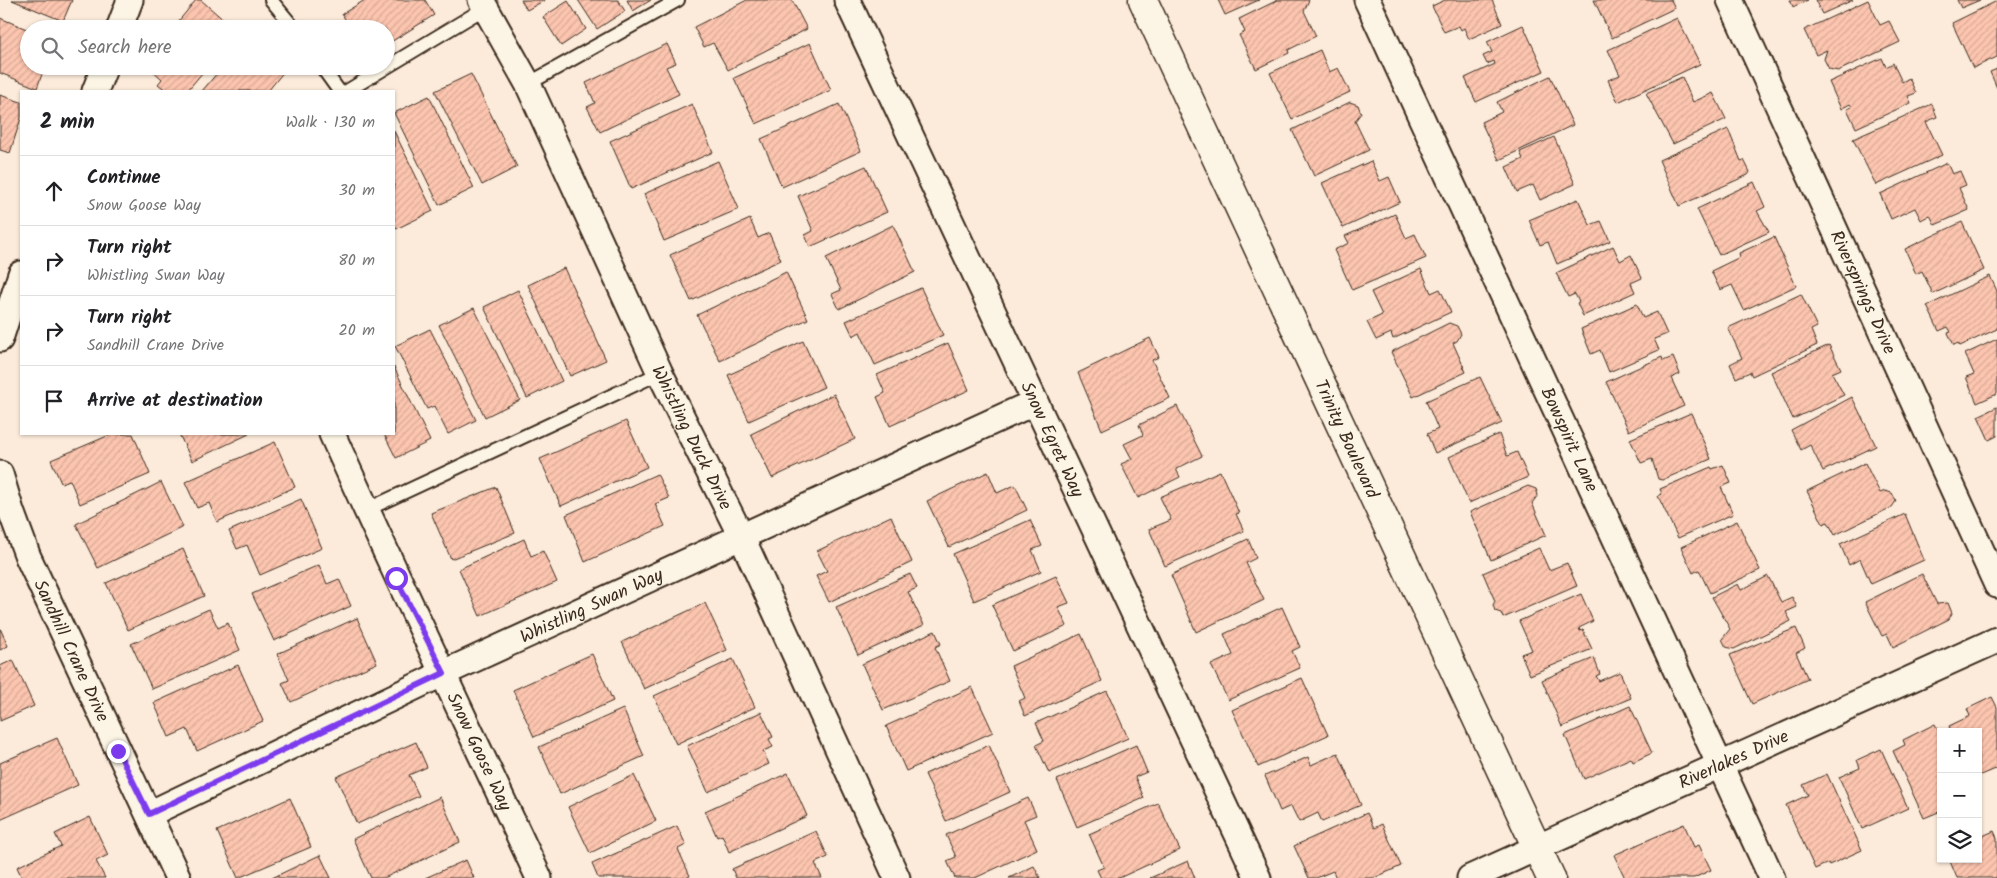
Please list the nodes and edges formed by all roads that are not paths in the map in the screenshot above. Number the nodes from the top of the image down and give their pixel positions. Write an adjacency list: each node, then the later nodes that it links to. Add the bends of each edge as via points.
1 (130, 0): 9 (street)
2 (271, 0): 10 (lane)
3 (678, 0): 15 (lane)
4 (847, 0): 22 (street, Snow Egret Way)
5 (1143, 0): 32 (main road, Trinity Boulevard)
6 (1367, 0): 30 (street, Bowspirit Lane)
7 (1730, 0): 27 (street, Riversprings Drive)
8 (483, 4): 11 (lane); 15 (street, Whistling Duck Drive)
9 (122, 20)
10 (288, 20)
11 (395, 60)
12 (101, 75): 16 (street)
13 (328, 75): 17 (lane)
14 (372, 75): 18 (lane)
15 (528, 84): 21 (street, Whistling Duck Drive)
16 (95, 90)
17 (338, 90)
18 (349, 90)
19 (20, 277): 20 (street)
20 (0, 339)
21 (660, 373): 25 (lane); 26 (street, Whistling Duck Drive)
22 (1035, 402): 26 (street, Whistling Swan Way); 36 (street, Snow Egret Way)
23 (332, 435): 25 (street, Snow Goose Way)
24 (0, 474): 31 (street, Sandhill Crane Drive, via 28,557)
25 (366, 510): 29 (street, Snow Goose Way)
26 (742, 538): 29 (street, Whistling Swan Way); 35 (street, Whistling Duck Drive)
27 (1997, 585)
28 (1997, 640): 30 (street, Riverlakes Drive)
29 (444, 673): 31 (street, Whistling Swan Way); 34 (street, Snow Goose Way)
30 (1718, 766): 32 (street, Riverlakes Drive); 39 (street, Bowspirit Lane)
31 (149, 814): 33 (street, Sandhill Crane Drive)
32 (1536, 847): 37 (street, Riverlakes Drive); 38 (main road, Trinity Boulevard)
33 (178, 878)
34 (538, 878)
35 (898, 878)
36 (1258, 878)
37 (1470, 878)
38 (1551, 878)
39 (1772, 878)

